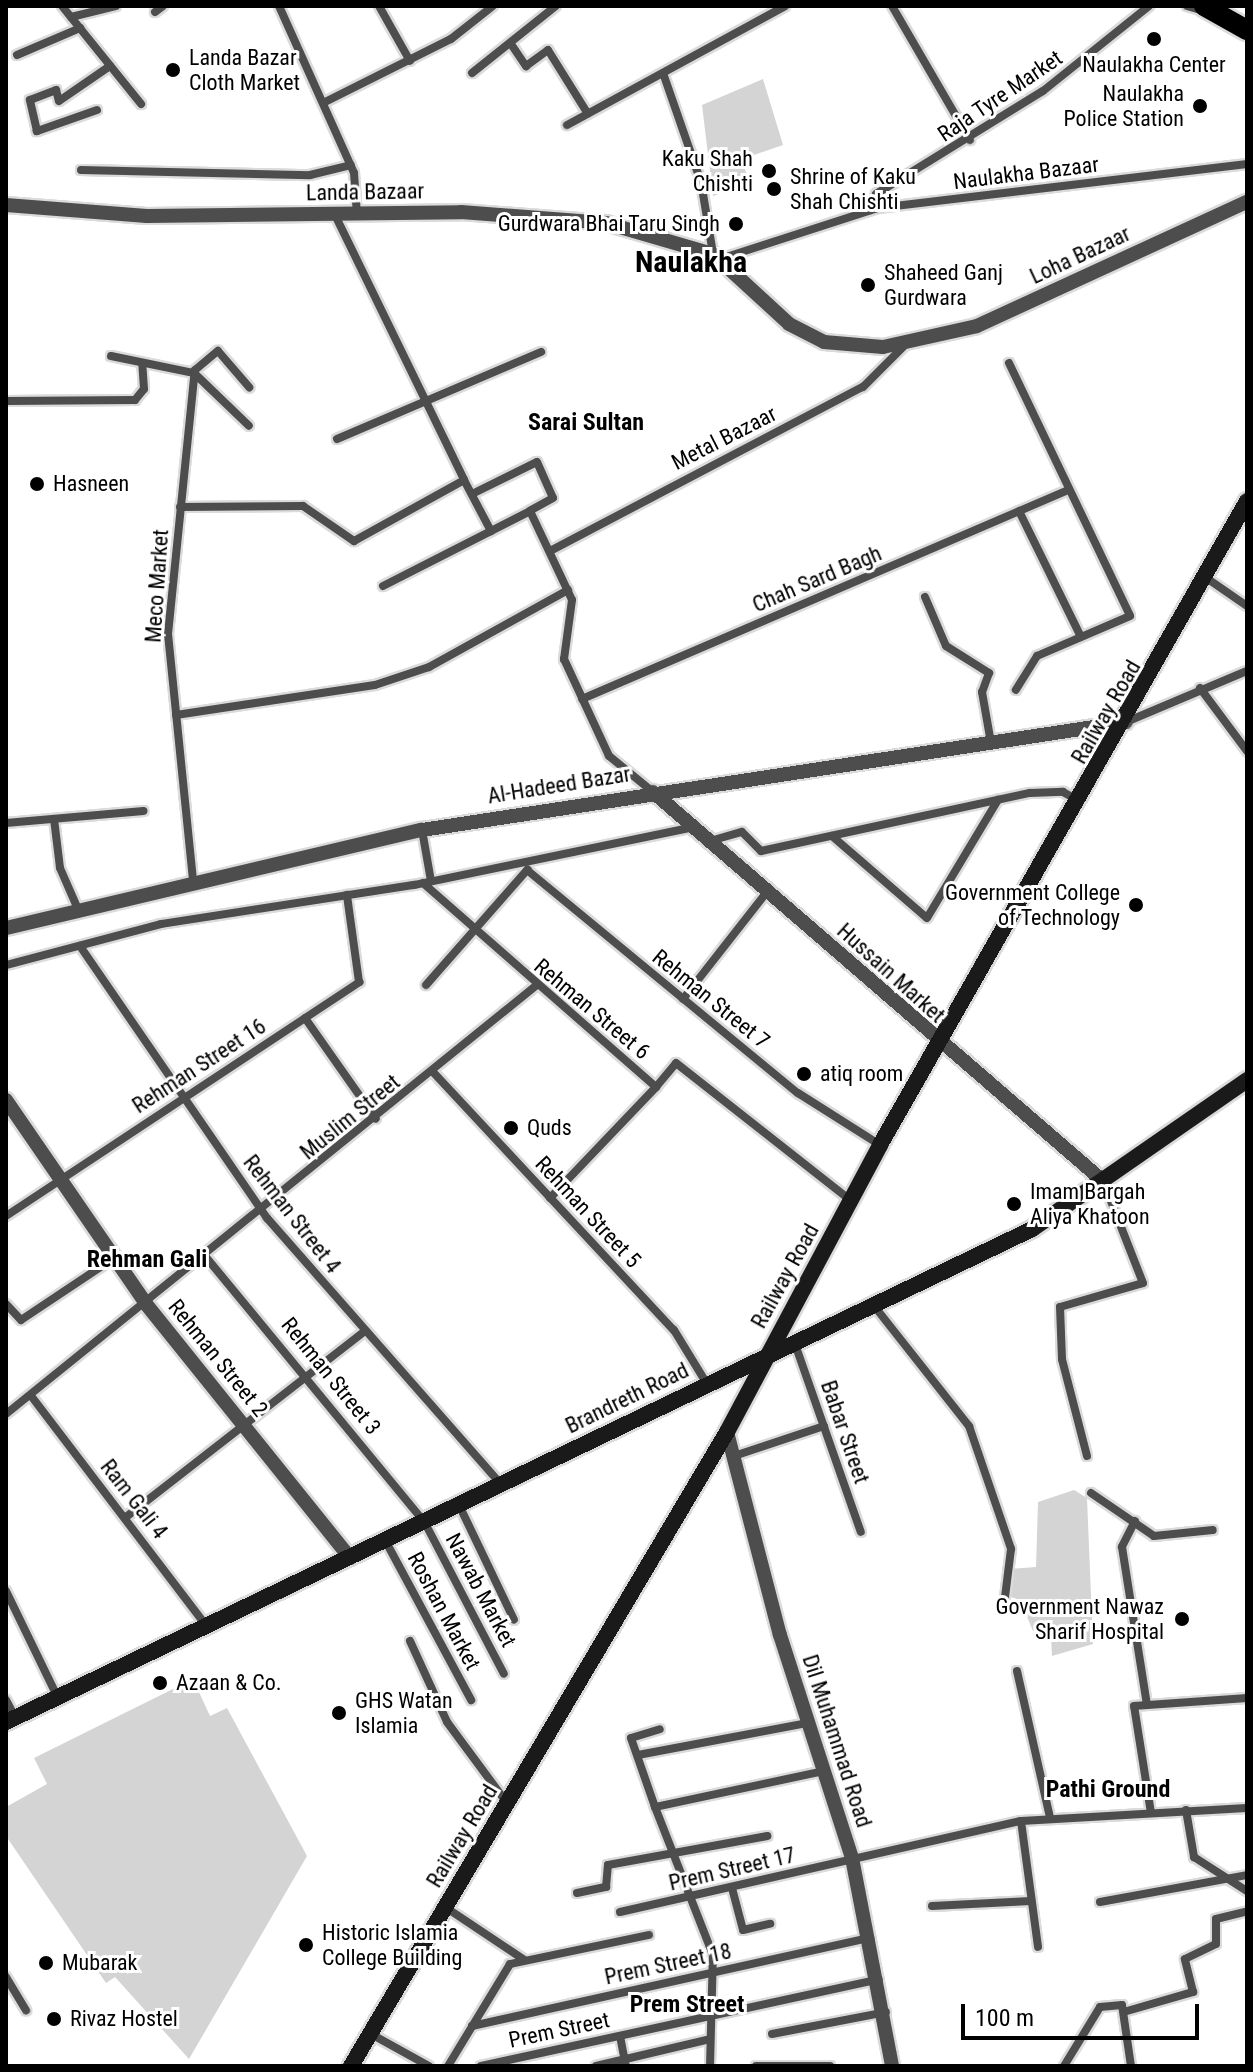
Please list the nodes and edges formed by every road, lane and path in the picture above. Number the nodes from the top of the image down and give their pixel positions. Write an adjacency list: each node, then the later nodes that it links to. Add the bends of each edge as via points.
1 (62, 6): 14 (street)
2 (116, 6): 14 (street)
3 (163, 6): 13 (street)
4 (279, 6): 23 (street)
5 (379, 6): 19 (street)
6 (493, 6): 19 (street)
7 (556, 6): 17 (street)
8 (785, 6): 22 (street)
9 (892, 6): 28 (street)
10 (1149, 6): 28 (street, Raja Tyre Market)
11 (1187, 6): 12 (street)
12 (1210, 10): 16 (main road)
13 (155, 12)
14 (71, 17): 15 (street)
15 (80, 28): 18 (street); 20 (street)
16 (1247, 30)
17 (511, 44): 21 (street); 26 (street, via 526,66 548,50)
18 (17, 55)
19 (410, 61): 23 (street)
20 (110, 66): 24 (street); 25 (street, via 59,101 56,90 30,100 37,131)
21 (472, 73)
22 (663, 73): 26 (street); 37 (street, via 701,182)
23 (325, 102): 30 (street)
24 (141, 104)
25 (97, 110)
26 (588, 114): 27 (street)
27 (567, 125)
28 (970, 140): 34 (street, Raja Tyre Market, via 876,194)
29 (1247, 164): 34 (street, Naulakha Bazaar)
30 (351, 165): 31 (street, via 310,175); 35 (street)
31 (81, 170)
32 (1247, 202): 38 (street, Loha Bazaar, via 1021,307)
33 (6, 205): 36 (street, Landa Bazaar, via 147,216)
34 (870, 210): 37 (street, Naulakha Bazaar)
35 (357, 216): 36 (street, Landa Bazaar); 37 (street, Landa Bazaar, via 554,217 606,223)
36 (336, 217): 45 (street)
37 (716, 256): 38 (street, Loha Bazaar, via 789,324 815,338)
38 (904, 346): 57 (street, Metal Bazaar, via 863,387)
39 (541, 352): 45 (street)
40 (111, 356): 41 (street)
41 (142, 363): 43 (street); 46 (street, via 144,389 135,400)
42 (1009, 363): 50 (street)
43 (194, 373): 44 (street, via 218,351); 47 (street); 53 (street, Meco Market)
44 (249, 387)
45 (424, 398): 48 (street); 49 (street)
46 (6, 401)
47 (249, 426)
48 (337, 439)
49 (464, 480): 51 (street); 53 (street, via 354,541 303,506)
50 (1066, 491): 55 (street, Chah Sard Bagh); 63 (street, via 1130,616)
51 (472, 494): 54 (street, via 537,462 553,498); 56 (street)
52 (1247, 501): 58 (main road, Railway Road)
53 (180, 507): 68 (street, Meco Market, via 168,634)
54 (530, 511): 56 (street); 57 (street)
55 (1019, 511): 63 (street); 67 (street, Chah Sard Bagh)
56 (491, 531): 59 (street)
57 (550, 551): 60 (street)
58 (1205, 577): 62 (street); 69 (main road, Railway Road)
59 (383, 586)
60 (568, 590): 67 (street, via 564,659); 68 (street, via 429,667 375,685)
61 (925, 597): 70 (street, via 946,646 989,673 982,692)
62 (1247, 606)
63 (1081, 637): 66 (street, via 1037,656)
64 (1247, 671): 65 (street)
65 (1200, 688): 69 (street); 71 (street)
66 (1016, 690)
67 (582, 699): 72 (street, via 609,756)
68 (176, 715): 84 (street, Meco Market)
69 (1126, 722): 70 (street, Al-Hadeed Bazar); 74 (main road, Railway Road)
70 (991, 743): 72 (street, Al-Hadeed Bazar)
71 (1247, 751)
72 (653, 792): 78 (street, Hussain Market); 79 (street, Al-Hadeed Bazar)
73 (998, 800): 74 (street, via 1063,792); 80 (street); 80 (street, via 927,918)
74 (1079, 801): 97 (main road, Railway Road)
75 (143, 811): 76 (street)
76 (54, 819): 77 (street); 88 (street, via 60,868)
77 (6, 823)
78 (695, 827): 81 (street, Hussain Market); 82 (street)
79 (422, 830): 84 (street, Al-Hadeed Bazar); 85 (street)
80 (832, 836): 81 (street, via 761,851 742,832)
81 (710, 841): 86 (street, Hussain Market)
82 (536, 860): 83 (street); 85 (street)
83 (527, 870): 90 (street); 95 (street, Rehman Street 7)
84 (193, 880): 88 (street, Al-Hadeed Bazar)
85 (427, 882): 87 (street); 90 (street, Rehman Street 6)
86 (767, 892): 95 (street); 97 (street, Hussain Market)
87 (347, 895): 91 (street, via 161,924); 96 (street, Rehman Street 16, via 359,982)
88 (77, 907): 89 (street, Al-Hadeed Bazar)
89 (6, 928)
90 (473, 933): 93 (street); 94 (street, Rehman Street 6)
91 (80, 946): 92 (street); 101 (street, Rehman Street 4)
92 (6, 965)
93 (426, 985)
94 (537, 985): 98 (street, Muslim Street); 100 (street, Rehman Street 6)
95 (683, 999): 104 (street, Rehman Street 7, via 828,1116)
96 (305, 1018): 101 (street, Rehman Street 16); 103 (street)
97 (940, 1046): 104 (main road, Railway Road); 106 (street, Hussain Market)
98 (433, 1072): 103 (street, Muslim Street); 107 (street, Rehman Street 5)
99 (1247, 1080): 106 (main road, Brandreth Road)
100 (656, 1087): 107 (street); 108 (street, Rehman Street 6, via 676,1063)
101 (184, 1097): 105 (street, Rehman Street 16); 109 (street, Rehman Street 4)
102 (6, 1100): 105 (street, Rehman Street 2)
103 (376, 1119): 109 (street, Muslim Street)
104 (880, 1145): 108 (main road, Railway Road)
105 (60, 1179): 110 (street, Rehman Street 16); 112 (street, Rehman Street 2)
106 (1103, 1181): 115 (main road, Brandreth Road, via 1032,1229); 127 (street, via 1143,1283 1060,1307 1062,1359)
107 (550, 1198): 120 (street, Rehman Street 5, via 674,1330)
108 (851, 1201): 118 (main road, Railway Road)
109 (262, 1210): 111 (street, Muslim Street); 116 (street, Rehman Street 4)
110 (6, 1216)
111 (205, 1256): 114 (street, Muslim Street); 119 (street, Rehman Street 3)
112 (114, 1258): 113 (street, via 21,1320); 114 (street, Rehman Street 2)
113 (6, 1304)
114 (146, 1304): 121 (street, Muslim Street); 123 (street, Rehman Street 2)
115 (875, 1307): 117 (main road, Brandreth Road); 139 (street, via 969,1426 1011,1549)
116 (365, 1331): 119 (street); 128 (street, Rehman Street 4)
117 (795, 1344): 118 (main road, Brandreth Road); 124 (street, Babar Street)
118 (764, 1358): 120 (main road, Brandreth Road); 125 (main road, Railway Road)
119 (311, 1376): 123 (street); 133 (street, Rehman Street 3)
120 (707, 1384): 128 (main road, Brandreth Road)
121 (32, 1397): 122 (street, Muslim Street); 131 (street, Ram Gali 4)
122 (6, 1414)
123 (246, 1425): 131 (street); 137 (street, Rehman Street 2)
124 (824, 1426): 126 (street); 135 (street, Babar Street)
125 (727, 1432): 126 (street, Dil Muhammad Road); 155 (main road, Railway Road)
126 (734, 1456): 151 (street, Dil Muhammad Road)
127 (1087, 1456)
128 (501, 1484): 130 (main road, Brandreth Road)
129 (1091, 1493): 132 (street)
130 (459, 1505): 133 (main road, Brandreth Road); 140 (street)
131 (126, 1517): 141 (street, Ram Gali 4)
132 (1135, 1521): 134 (street, via 1154,1536); 149 (street, via 1122,1547)
133 (425, 1523): 136 (main road, Brandreth Road); 144 (street, Nawab Market)
134 (1213, 1530)
135 (861, 1532)
136 (385, 1540): 137 (main road, Brandreth Road); 148 (street, Roshan Market)
137 (350, 1558): 141 (main road, Brandreth Road)
138 (6, 1591): 145 (street)
139 (1004, 1605)
140 (514, 1620)
141 (206, 1625): 145 (main road, Brandreth Road)
142 (410, 1641): 155 (street, via 447,1722)
143 (1017, 1671): 160 (street)
144 (504, 1674)
145 (58, 1698): 150 (main road, Brandreth Road)
146 (1247, 1698): 149 (street)
147 (6, 1700): 150 (street)
148 (471, 1700)
149 (1147, 1705): 159 (street, via 1134,1706)
150 (11, 1720)
151 (808, 1723): 153 (street); 154 (street, Dil Muhammad Road)
152 (660, 1729): 153 (street, via 632,1734)
153 (638, 1755): 156 (street)
154 (824, 1771): 156 (street); 164 (street, Dil Muhammad Road)
155 (507, 1803): 174 (main road, Railway Road)
156 (655, 1807): 163 (street)
157 (1247, 1808): 158 (street, Prem Street 17)
158 (1186, 1810): 159 (street, Prem Street 17); 166 (street, via 1194,1857)
159 (1151, 1813): 160 (street, Prem Street 17)
160 (1050, 1818): 161 (street, Prem Street 17)
161 (1021, 1821): 164 (street, Prem Street 17); 171 (street)
162 (767, 1836): 163 (street)
163 (673, 1856): 169 (street, via 608,1865 606,1887); 170 (street)
164 (852, 1858): 167 (street, Prem Street 17); 179 (street, Dil Muhammad Road)
165 (1247, 1875): 166 (street)
166 (1225, 1880): 168 (street); 172 (street)
167 (732, 1888): 170 (street, Prem Street 17); 177 (street, via 743,1930)
168 (1247, 1891)
169 (577, 1893)
170 (692, 1898): 176 (street, Prem Street 17); 182 (street, via 713,1955)
171 (1031, 1901): 173 (street); 180 (street)
172 (1100, 1902)
173 (932, 1906)
174 (445, 1907): 181 (street); 190 (main road, Railway Road)
175 (1247, 1911): 186 (street, via 1216,1919 1216,1944 1185,1959 1193,1992)
176 (620, 1912)
177 (770, 1924)
178 (649, 1935): 181 (street)
179 (871, 1938): 182 (street, Prem Street 18); 184 (street, Dil Muhammad Road)
180 (1038, 1947)
181 (523, 1959): 189 (street, via 510,1964)
182 (711, 1973): 188 (street); 189 (street, Prem Street 18)
183 (6, 1977): 185 (street)
184 (880, 1979): 187 (street, Dil Muhammad Road); 188 (street, Prem Street)
185 (26, 2010)
186 (1127, 2011): 204 (street, via 1100,2007); 205 (street)
187 (886, 2012): 191 (street); 203 (street, Dil Muhammad Road)
188 (709, 2016): 192 (street, Prem Street); 193 (street)
189 (472, 2026): 197 (street)
190 (371, 2034): 195 (main road, Railway Road); 196 (street)
191 (772, 2034)
192 (620, 2036): 194 (street); 198 (street, Prem Street)
193 (710, 2039): 194 (street); 200 (street)
194 (625, 2063): 199 (street)
195 (351, 2066)
196 (429, 2066)
197 (448, 2066)
198 (481, 2066)
199 (596, 2066)
200 (710, 2066)
201 (756, 2066): 202 (street)
202 (830, 2066)
203 (892, 2066)
204 (1064, 2066)
205 (1131, 2066)

